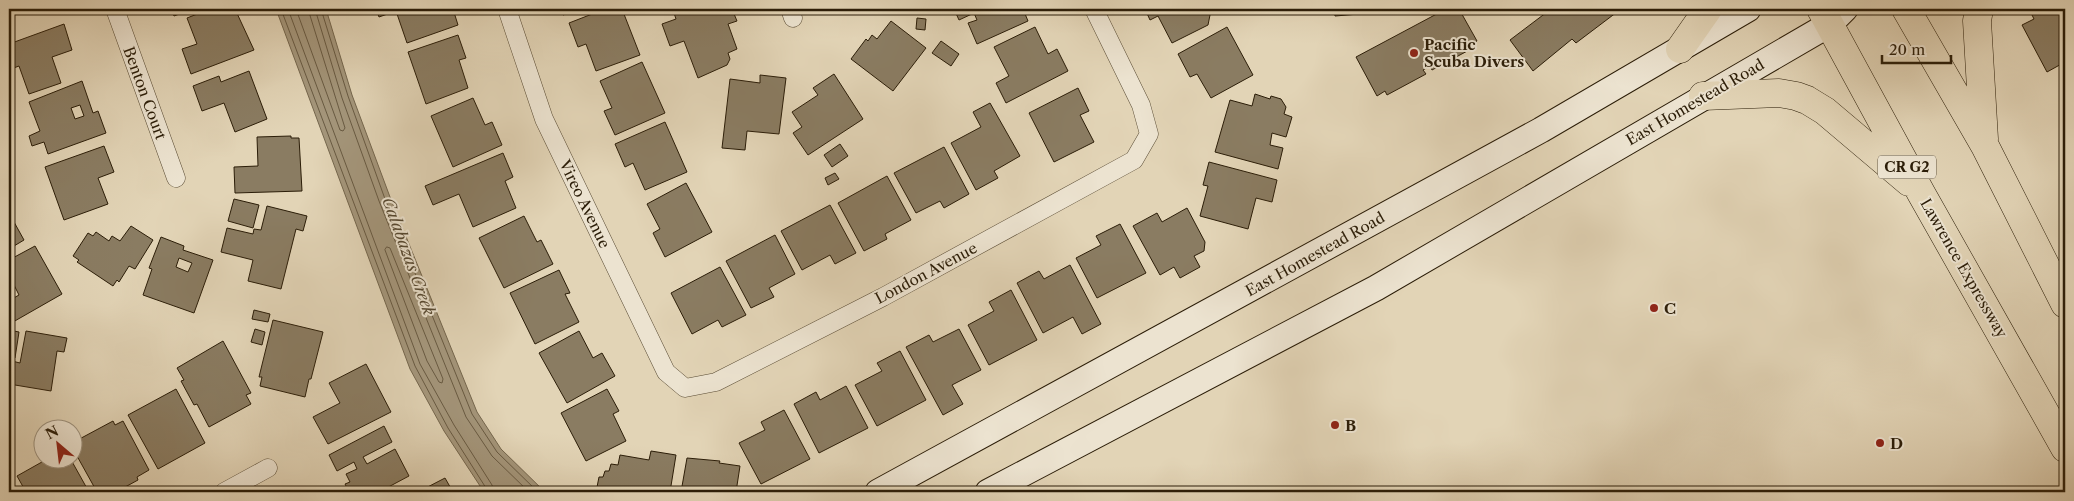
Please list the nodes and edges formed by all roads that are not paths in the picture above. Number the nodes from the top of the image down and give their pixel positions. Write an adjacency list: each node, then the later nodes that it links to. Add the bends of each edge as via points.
1 (115, 9): 12 (street, Benton Court)
2 (507, 9): 15 (street, Vireo Avenue, via 544,119 666,372)
3 (1094, 9): 15 (street, London Avenue, via 1141,105 1149,134 1134,160 883,297 716,382)
4 (1708, 9): 9 (highway)
5 (1748, 9): 9 (main road, East Homestead Road)
6 (1906, 9): 11 (highway)
7 (1979, 9): 11 (highway, via 1977,21)
8 (1832, 14): 10 (main road, East Homestead Road); 13 (highway, Lawrence Expressway / CR G2)
9 (1680, 49): 19 (main road, East Homestead Road, via 1541,130)
10 (1703, 96): 13 (highway, via 1779,93 1807,100 1825,111); 20 (main road, East Homestead Road, via 1376,288)
11 (1985, 146): 14 (highway)
12 (176, 178)
13 (1921, 192): 16 (highway, Lawrence Expressway / CR G2)
14 (2065, 304)
15 (685, 388)
16 (2065, 448)
17 (268, 468): 18 (street)
18 (224, 492)
19 (878, 492)
20 (988, 492)

